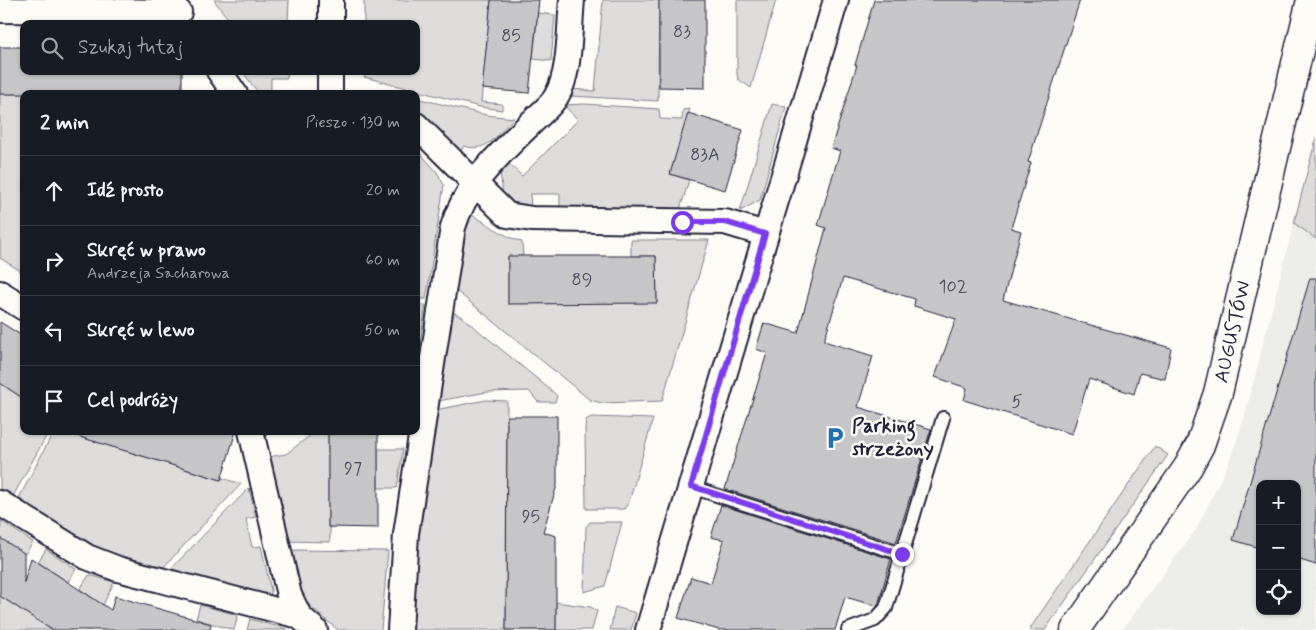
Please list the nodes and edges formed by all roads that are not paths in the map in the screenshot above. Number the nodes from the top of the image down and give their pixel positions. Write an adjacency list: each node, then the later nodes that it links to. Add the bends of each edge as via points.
1 (331, 0): 7 (street)
2 (572, 0): 13 (street, via 565,74 556,98)
3 (836, 0): 14 (street)
4 (1311, 0): 26 (street, AUGUSTÓW, via 1209,421 1200,445 1179,481)
5 (0, 10): 6 (street)
6 (178, 12)
7 (331, 20)
8 (223, 75): 10 (street)
9 (330, 75): 11 (street)
10 (232, 90)
11 (330, 90)
12 (420, 129): 13 (street)
13 (474, 184): 14 (street, via 507,215 518,218 725,222); 23 (street, via 458,211 453,227 406,534)
14 (765, 234): 19 (street)
15 (0, 292): 16 (street)
16 (20, 305)
17 (944, 418): 21 (lane)
18 (252, 435): 22 (street, via 289,595)
19 (691, 486): 21 (lane); 24 (street)
20 (0, 503): 22 (street, via 94,560)
21 (902, 554): 25 (lane, via 886,608 880,617)
22 (307, 623)
23 (400, 630)
24 (648, 630)
25 (848, 630)
26 (1075, 630)

